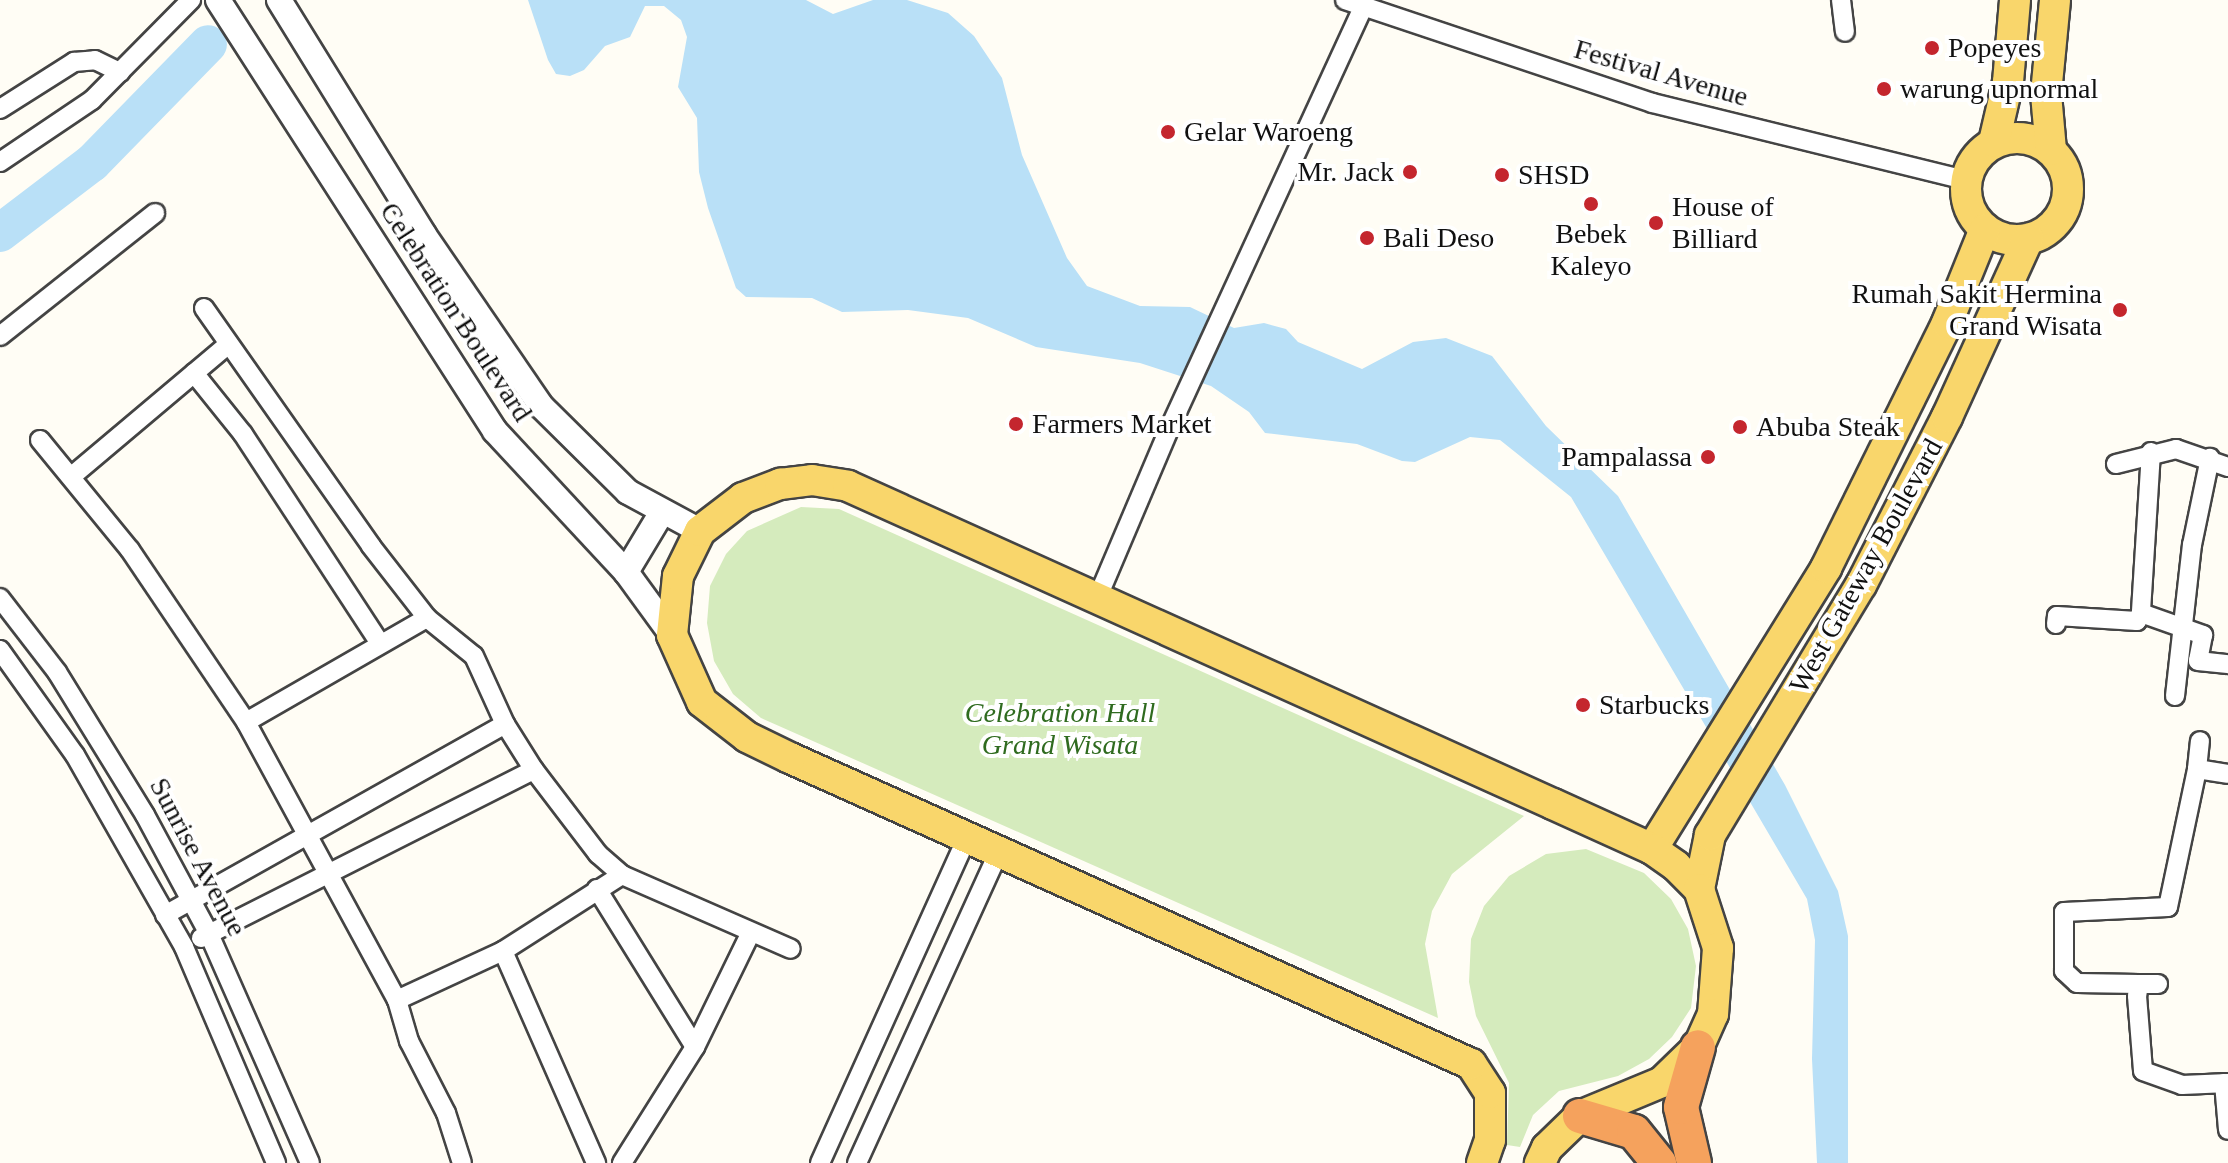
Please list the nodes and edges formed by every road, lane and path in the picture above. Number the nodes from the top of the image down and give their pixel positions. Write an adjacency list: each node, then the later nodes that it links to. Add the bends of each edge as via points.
1 (191, 0): 10 (street)
2 (218, 0): 32 (street, Celebration Boulevard, via 495,431)
3 (279, 0): 29 (street, Celebration Boulevard, via 510,366 587,454 628,492)
4 (1345, 0): 8 (street, Festival Avenue)
5 (1841, 0): 9 (street)
6 (2015, 0): 12 (main road, via 2008,82)
7 (2055, 0): 13 (main road, via 2046,94)
8 (1363, 8): 15 (street, Festival Avenue, via 1652,103); 35 (street, via 1186,391)
9 (1845, 32)
10 (120, 72): 11 (street, via 95,60 74,62); 14 (street, via 92,100)
11 (0, 109)
12 (1994, 142): 13 (main road, via 2024,138); 15 (main road, via 1981,152)
13 (2051, 150): 18 (main road, via 2065,171 2068,197 2054,224)
14 (0, 162)
15 (1966, 180): 17 (main road, via 1969,207)
16 (155, 213): 20 (street)
17 (1985, 229): 18 (main road, via 2005,239); 31 (main road, West Gateway Boulevard, via 1947,323)
18 (2028, 239): 33 (main road, West Gateway Boulevard, via 1947,417)
19 (204, 308): 21 (street)
20 (0, 336)
21 (229, 344): 22 (street); 37 (street)
22 (194, 373): 28 (street); 41 (street, via 243,434)
23 (40, 440): 28 (street)
24 (2151, 452): 25 (street, via 2176,449); 26 (street); 36 (street)
25 (2210, 458): 27 (street); 39 (street)
26 (2116, 464)
27 (2228, 467)
28 (72, 476): 45 (street, via 130,550)
29 (662, 512): 30 (street, Celebration Boulevard); 32 (street)
30 (700, 531): 35 (main road, via 743,498 824,482 866,493); 40 (main road, via 678,576)
31 (1826, 568): 33 (main road); 53 (main road, West Gateway Boulevard)
32 (626, 572): 40 (street, Celebration Boulevard)
33 (1861, 585): 58 (main road, West Gateway Boulevard, via 1710,835)
34 (0, 598): 59 (street, Sunrise Avenue, via 57,672)
35 (1097, 599): 53 (main road)
36 (2141, 613): 38 (street, via 2137,621 2057,616); 39 (street)
37 (427, 618): 41 (street); 46 (street, via 474,656)
38 (2056, 624)
39 (2183, 629): 43 (street, via 2203,635 2198,661); 44 (street)
40 (672, 635): 52 (main road, via 702,702 747,737)
41 (380, 643): 45 (street)
42 (0, 650): 60 (street, Sunrise Avenue, via 75,755)
43 (2228, 664)
44 (2175, 696)
45 (246, 722): 51 (street)
46 (505, 724): 49 (street); 51 (street)
47 (2200, 741): 48 (street)
48 (2197, 769): 50 (street); 66 (street, via 2168,907 2064,912 2064,971 2077,983)
49 (534, 770): 55 (street); 56 (street, via 581,835)
50 (2228, 774)
51 (306, 834): 55 (street); 59 (street)
52 (967, 838): 54 (main road); 79 (street)
53 (1652, 849): 58 (main road)
54 (999, 852): 80 (street); 81 (main road, via 1471,1064 1490,1093 1490,1140)
55 (327, 870): 61 (street); 68 (street)
56 (622, 875): 57 (street); 62 (street)
57 (597, 889): 65 (street); 69 (street)
58 (1699, 889): 70 (main road, via 1718,948 1713,1014)
59 (192, 900): 60 (street); 61 (street, Sunrise Avenue)
60 (165, 915): 63 (street, Sunrise Avenue)
61 (209, 934): 63 (street); 75 (street, Sunrise Avenue)
62 (750, 934): 64 (street); 69 (street)
63 (184, 947): 74 (street, Sunrise Avenue)
64 (791, 949)
65 (503, 951): 68 (street); 77 (street)
66 (2139, 984): 67 (street); 71 (street, via 2143,1071 2182,1085)
67 (2158, 984)
68 (397, 1000): 76 (street, via 409,1041 446,1113)
69 (695, 1047): 78 (street)
70 (1698, 1047): 72 (main road, via 1662,1082); 84 (highway, via 1681,1107)
71 (2226, 1083): 73 (street)
72 (1580, 1116): 82 (main road, via 1547,1148); 83 (highway, via 1634,1132)
73 (2228, 1130)
74 (276, 1163)
75 (310, 1163)
76 (462, 1163)
77 (596, 1163)
78 (622, 1163)
79 (820, 1163)
80 (857, 1163)
81 (1482, 1163)
82 (1540, 1163)
83 (1659, 1163)
84 (1694, 1163)

